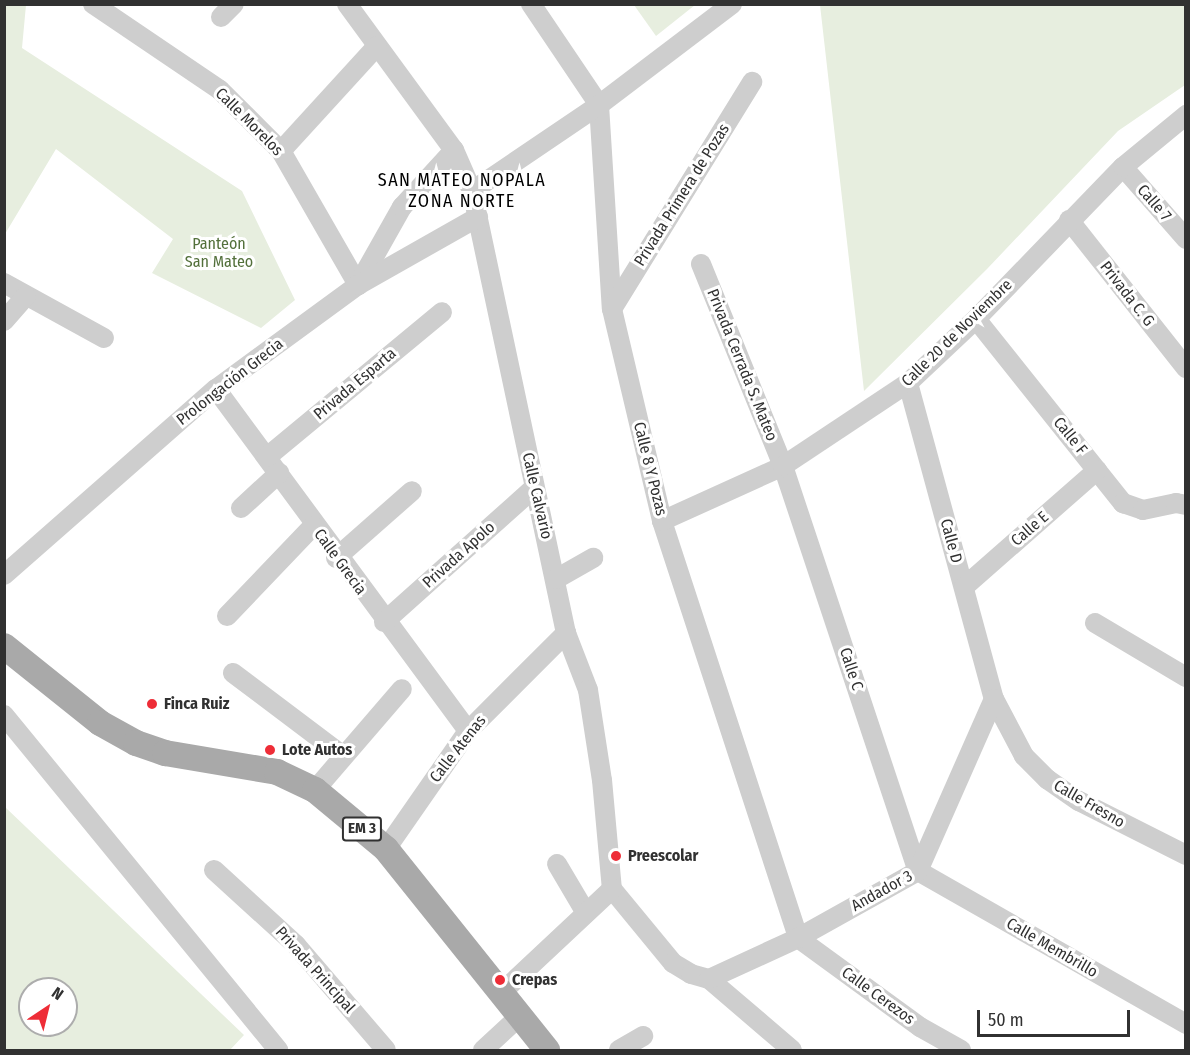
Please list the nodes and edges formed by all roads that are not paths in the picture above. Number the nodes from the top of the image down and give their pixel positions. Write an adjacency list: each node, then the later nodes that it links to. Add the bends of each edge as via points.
1 (93, 4): 10 (street, Calle Morelos, via 220,90)
2 (347, 4): 5 (street, Calle Calvario)
3 (531, 4): 7 (street)
4 (732, 4): 7 (street)
5 (377, 46): 9 (street, Calle Calvario); 10 (street)
6 (752, 82): 20 (street, Privada Primera de Pozas)
7 (599, 105): 12 (street); 20 (street, Calle 8 Y Pozas)
8 (1185, 115): 11 (street, Calle 20 de Noviembre)
9 (454, 150): 12 (street, Calle Calvario); 18 (street, via 402,207)
10 (281, 151): 18 (street, Calle Morelos)
11 (1123, 166): 14 (street, Calle 20 de Noviembre); 15 (street, Calle 7)
12 (472, 191): 13 (street, Calle Calvario)
13 (478, 217): 18 (street, Prolongación Grecia); 32 (street, Calle Calvario)
14 (1069, 220): 22 (street, Calle 20 de Noviembre); 25 (street, Privada C. G)
15 (1185, 239)
16 (701, 264): 29 (street, Privada Cerrada S. Mateo)
17 (4, 283): 19 (street)
18 (358, 285): 27 (street, Prolongación Grecia)
19 (26, 296): 23 (street); 24 (street)
20 (612, 309): 36 (street, Calle 8 Y Pozas)
21 (442, 312): 28 (street, Privada Esparta)
22 (976, 319): 26 (street, Calle 20 de Noviembre); 30 (street, Calle F)
23 (4, 321)
24 (104, 338)
25 (1185, 368)
26 (908, 383): 29 (street, Calle 20 de Noviembre); 42 (street, Calle D)
27 (216, 389): 28 (street, Calle Grecia); 40 (street, Prolongación Grecia)
28 (267, 457): 31 (street, Calle Grecia)
29 (783, 466): 36 (street, Calle 20 de Noviembre); 60 (street, Calle C)
30 (1097, 470): 34 (street, Calle F, via 1124,503 1143,510 1176,502); 42 (street, Calle E)
31 (279, 473): 35 (street); 37 (street, Calle Grecia)
32 (534, 488): 41 (street, Calle Calvario); 44 (street, Privada Apolo)
33 (412, 491): 38 (street)
34 (1185, 505)
35 (241, 508)
36 (662, 521): 63 (street, Calle 8 Y Pozas)
37 (313, 526): 38 (street, Calle Grecia); 43 (street)
38 (336, 558): 44 (street, Calle Grecia)
39 (593, 558): 41 (street)
40 (4, 575)
41 (556, 579): 46 (street, Calle Calvario)
42 (964, 587): 51 (street, Calle D)
43 (227, 616)
44 (384, 622): 53 (street, Calle Grecia)
45 (1095, 623): 49 (street)
46 (566, 633): 53 (street, Calle Atenas); 61 (street, Calle Calvario, via 588,690 602,780)
47 (4, 646): 55 (main road, EM 3, via 100,723 136,743 165,753)
48 (233, 673): 54 (street)
49 (1185, 677)
50 (402, 689): 54 (street)
51 (994, 699): 57 (street, Calle Fresno, via 1024,756 1047,780 1078,801); 60 (street, Andador 3)
52 (4, 715): 69 (street)
53 (468, 731): 56 (street, Calle Atenas)
54 (343, 756): 55 (street)
55 (321, 783): 56 (main road, EM 3)
56 (386, 849): 65 (main road, EM 3)
57 (1185, 855)
58 (557, 864): 62 (street)
59 (214, 870): 70 (street, Privada Principal, via 296,945)
60 (918, 871): 63 (street, Andador 3); 67 (street, Calle Membrillo)
61 (612, 889): 62 (street); 64 (street, via 673,963)
62 (586, 913): 65 (street)
63 (798, 938): 64 (street, Andador 3); 75 (street, Calle Cerezos, via 920,1027)
64 (709, 979): 74 (street)
65 (501, 993): 66 (main road, EM 3)
66 (520, 1016): 71 (street); 72 (main road, EM 3)
67 (1185, 1024)
68 (643, 1036): 73 (street)
69 (278, 1050)
70 (386, 1050)
71 (483, 1050)
72 (547, 1050)
73 (619, 1050)
74 (792, 1050)
75 (961, 1050)

